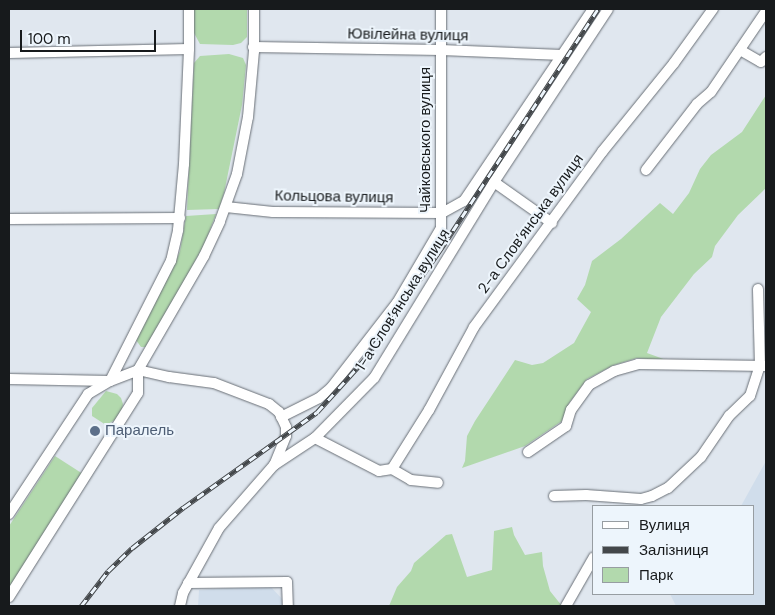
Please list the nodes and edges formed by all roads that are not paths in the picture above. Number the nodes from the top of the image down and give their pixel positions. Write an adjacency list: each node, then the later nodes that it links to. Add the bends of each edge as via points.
1 (189, 9): 9 (street)
2 (254, 9): 8 (street)
3 (441, 9): 10 (street, Чайковського вулиця)
4 (592, 9): 13 (street)
5 (608, 9): 16 (street, 1-а Слов’янська вулиця)
6 (713, 9): 21 (street, 2-а Слов’янська вулиця, via 602,152)
7 (766, 11): 11 (street)
8 (253, 47): 10 (street, Ювілейна вулиця); 17 (street, via 248,116 237,174)
9 (190, 49): 12 (street); 19 (street)
10 (441, 50): 13 (street, Ювілейна вулиця); 18 (street, Чайковського вулиця)
11 (740, 50): 14 (street, via 761,62); 15 (street, via 711,92 697,104)
12 (9, 53)
13 (562, 56): 18 (street, via 464,201)
14 (766, 57)
15 (646, 170)
16 (494, 182): 21 (street); 28 (street, 1-а Слов’янська вулиця, via 374,378)
17 (226, 207): 18 (street, Кольцова вулиця, via 274,212); 24 (street, via 204,256)
18 (442, 213): 27 (street, Чайковського вулиця, via 442,228 402,295 331,388 319,398)
19 (180, 218): 20 (street); 26 (street, via 171,261)
20 (9, 219)
21 (552, 223): 31 (street, 2-а Слов’янська вулиця, via 474,327 429,410)
22 (758, 289): 23 (street)
23 (763, 366): 29 (street, via 638,364 614,371 589,385 571,410 566,426); 34 (street, via 750,396 685,473 668,488 652,496)
24 (138, 370): 26 (street); 27 (street, via 214,383 269,404); 38 (street, via 138,393)
25 (9, 379): 26 (street)
26 (110, 381): 35 (street, via 88,394)
27 (281, 417): 30 (street, via 286,436)
28 (315, 438): 30 (street, 1-а Слов’янська вулиця); 31 (street, via 379,471)
29 (528, 452)
30 (274, 465): 37 (street, 1-а Слов’янська вулиця, via 219,528)
31 (392, 469): 32 (street, via 411,480)
32 (438, 483)
33 (554, 496): 34 (street, via 586,495)
34 (618, 502)
35 (9, 514)
36 (592, 560): 41 (street)
37 (188, 583): 39 (street, 1-а Слов’янська вулиця); 40 (street, via 287,582)
38 (9, 597)
39 (180, 606)
40 (288, 606)
41 (566, 606)

